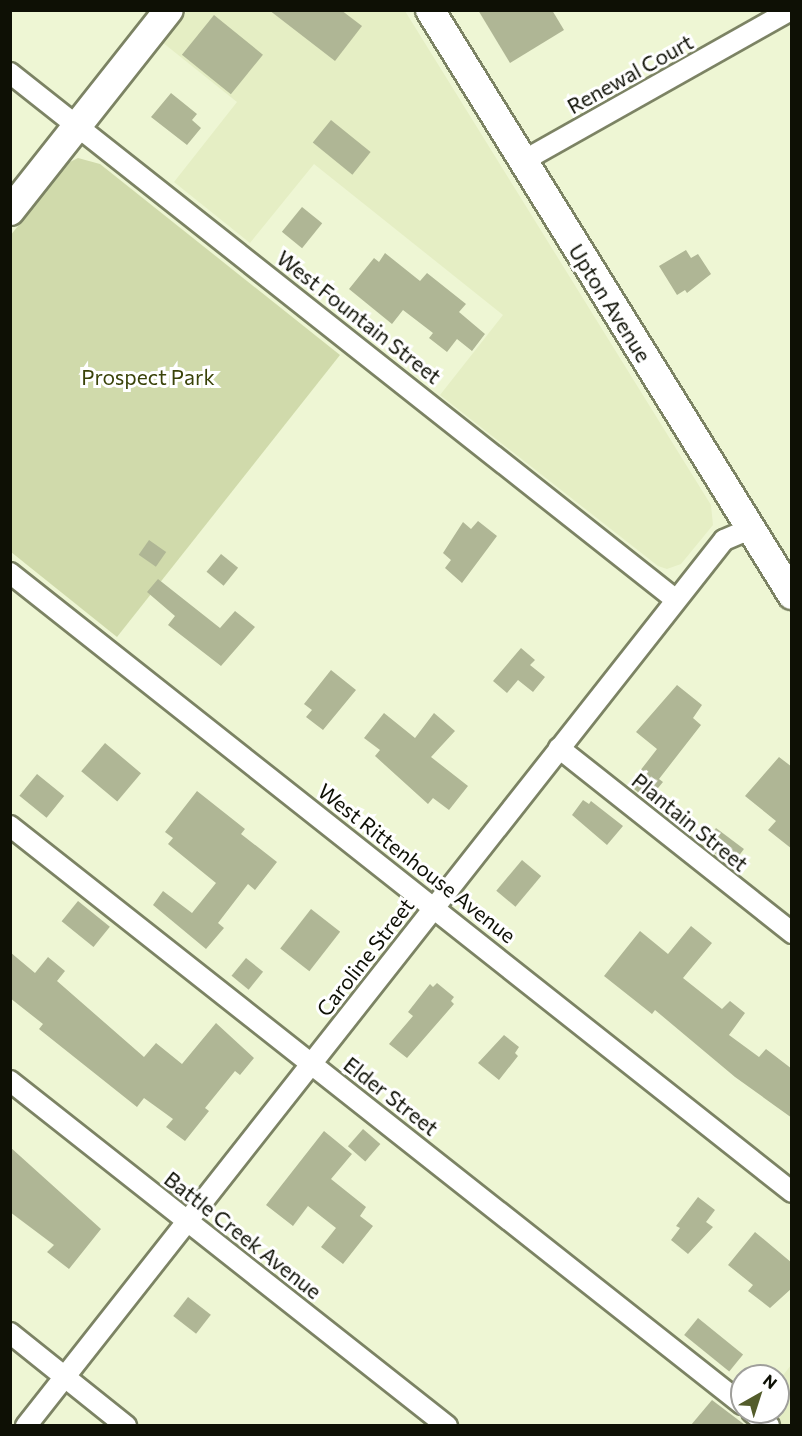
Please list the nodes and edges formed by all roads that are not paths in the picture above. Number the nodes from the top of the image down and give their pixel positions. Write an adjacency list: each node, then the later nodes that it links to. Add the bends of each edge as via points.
1 (169, 10): 5 (street)
2 (430, 10): 6 (street, Upton Avenue)
3 (791, 10): 6 (street, Renewal Court)
4 (10, 73): 5 (street, West Fountain Street)
5 (78, 125): 7 (street); 11 (street, West Fountain Street)
6 (523, 161): 8 (street, Upton Avenue)
7 (10, 211)
8 (750, 529): 10 (street, Upton Avenue); 11 (street, Caroline Street, via 724,540)
9 (10, 573): 14 (street, West Rittenhouse Avenue)
10 (792, 596)
11 (676, 600): 12 (street, Caroline Street)
12 (560, 748): 14 (street, Caroline Street); 15 (street, Plantain Street)
13 (10, 826): 16 (street, Elder Street)
14 (434, 907): 16 (street, Caroline Street); 18 (street, West Rittenhouse Avenue)
15 (792, 933)
16 (311, 1064): 19 (street, Caroline Street); 22 (street, Elder Street)
17 (10, 1082): 19 (street, Battle Creek Avenue)
18 (792, 1192)
19 (187, 1221): 21 (street, Caroline Street); 25 (street, Battle Creek Avenue)
20 (10, 1333): 21 (street)
21 (64, 1377): 23 (street, Caroline Street); 24 (street)
22 (730, 1395)
23 (26, 1425)
24 (126, 1425)
25 (447, 1425)

